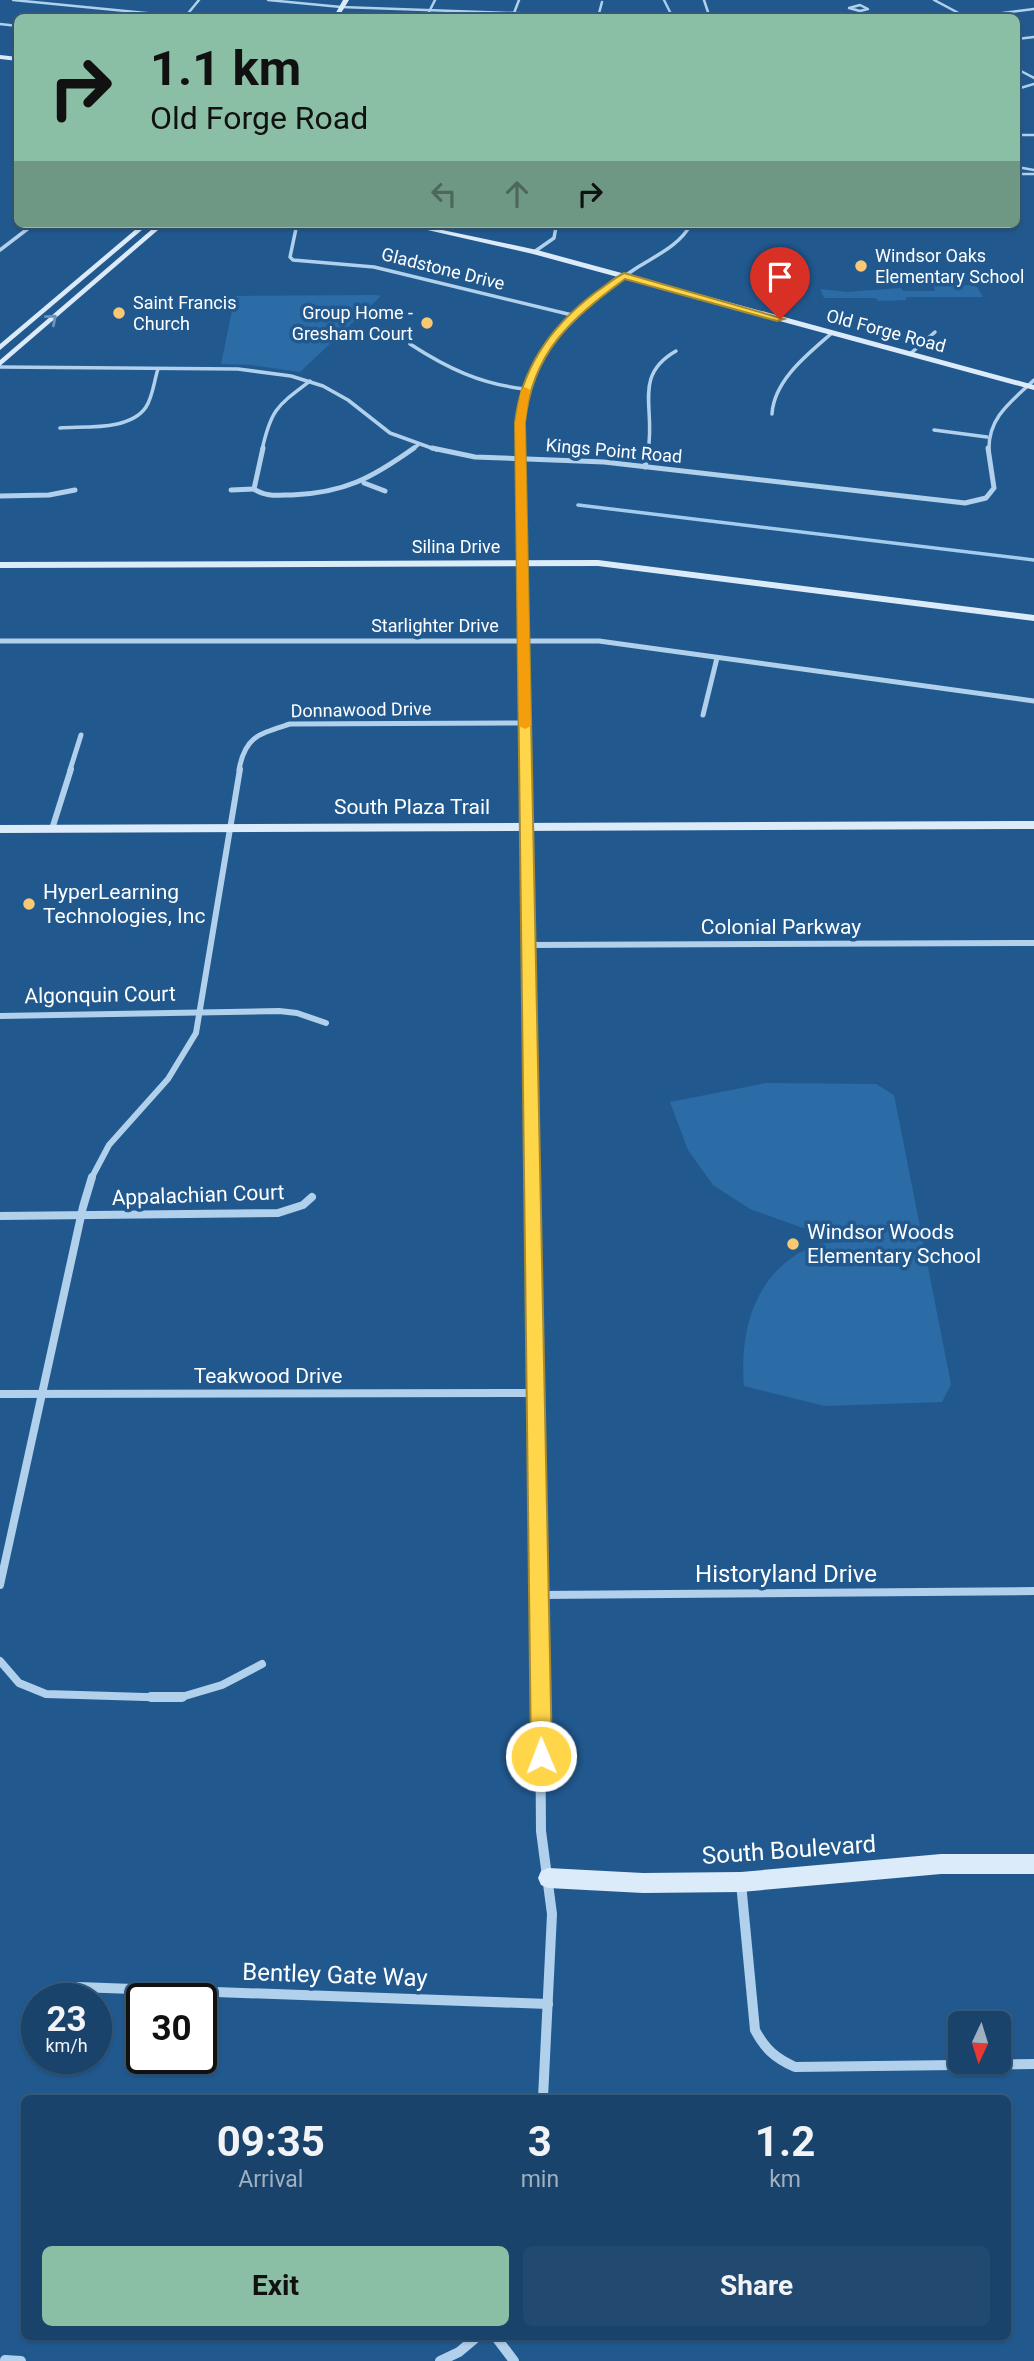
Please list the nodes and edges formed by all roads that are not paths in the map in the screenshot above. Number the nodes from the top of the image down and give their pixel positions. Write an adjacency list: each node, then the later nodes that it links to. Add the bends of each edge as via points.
1 (13, 0): 16 (street)
2 (199, 0): 17 (street)
3 (268, 0): 10 (street)
4 (345, 0): 10 (street)
5 (357, 0): 11 (street)
6 (435, 0): 13 (street)
7 (519, 0): 15 (street)
8 (934, 0): 24 (street)
9 (602, 2): 22 (street)
10 (341, 7): 11 (street); 18 (street)
11 (352, 7): 13 (street); 19 (street)
12 (1034, 9): 25 (street)
13 (430, 10): 15 (street); 20 (street)
14 (860, 11): 23 (street)
15 (514, 13): 21 (street)
16 (155, 14)
17 (187, 14)
18 (337, 14)
19 (348, 14)
20 (428, 14)
21 (542, 14)
22 (599, 14)
23 (857, 14)
24 (959, 14)
25 (996, 14)
26 (29, 228): 33 (street)
27 (141, 228): 42 (street)
28 (157, 228): 45 (street, one-way to 28)
29 (296, 228): 35 (street, via 290,258)
30 (423, 228): 34 (street, Old Forge Road)
31 (556, 228): 34 (street, via 554,238)
32 (688, 228): 37 (street, via 677,242)
33 (0, 250)
34 (534, 252): 37 (street, Old Forge Road)
35 (305, 261): 36 (street); 38 (street, Gladstone Drive, via 374,267)
36 (303, 268)
37 (624, 276): 38 (street); 40 (street, Old Forge Road)
38 (572, 315): 49 (street, via 541,354)
39 (934, 332): 44 (street)
40 (832, 333): 44 (street, Old Forge Road); 50 (street, via 787,379 772,400)
41 (410, 344): 49 (street, via 469,380)
42 (0, 348)
43 (676, 351): 56 (street, via 651,371 647,398 651,432)
44 (910, 354): 48 (street, Old Forge Road)
45 (0, 365): 46 (street, Kings Point Road)
46 (158, 369): 47 (street, Kings Point Road, via 250,370); 51 (street, via 146,406 136,416 109,424)
47 (310, 381): 54 (street, Kings Point Road, via 337,393 379,426); 59 (street, via 280,404 270,419)
48 (1032, 385): 53 (street, via 999,412)
49 (525, 389): 55 (street)
50 (772, 414)
51 (60, 428)
52 (934, 430): 53 (street)
53 (987, 437): 56 (street, Kings Point Road, via 994,488 983,500 965,503)
54 (418, 445): 55 (street, Kings Point Road, via 462,455); 57 (street)
55 (520, 458): 56 (street, Kings Point Road); 63 (street)
56 (645, 467)
57 (364, 483): 59 (street, via 311,495 265,495); 61 (street)
58 (231, 489): 59 (street)
59 (254, 489)
60 (75, 490): 62 (street)
61 (385, 491)
62 (0, 496)
63 (522, 563): 64 (street, Silina Drive); 65 (street, Silina Drive, via 627,566); 66 (street)
64 (0, 565)
65 (1034, 618)
66 (524, 640): 67 (street, Starlighter Drive); 68 (street, Starlighter Drive, via 598,641); 71 (street)
67 (0, 641)
68 (717, 657): 69 (street, Starlighter Drive); 70 (street)
69 (1034, 701)
70 (703, 715)
71 (525, 723): 74 (street); 75 (street, Donnawood Drive, via 325,723 271,728 245,746)
72 (81, 735): 76 (street)
73 (1034, 825): 74 (street, South Plaza Trail)
74 (526, 826): 75 (street, South Plaza Trail); 79 (street)
75 (229, 827): 76 (street, South Plaza Trail); 80 (street, Donnawood Drive)
76 (52, 828): 77 (street, South Plaza Trail)
77 (0, 829)
78 (1034, 943): 79 (street, Colonial Parkway)
79 (529, 945): 86 (street)
80 (200, 1012): 81 (street, Algonquin Court); 82 (street, Algonquin Court, via 279,1011); 85 (street, Donnawood Drive, via 187,1055 174,1075 107,1147)
81 (0, 1016)
82 (326, 1023)
83 (312, 1197): 85 (street, Appalachian Court, via 278,1213)
84 (0, 1216): 85 (street, Appalachian Court)
85 (81, 1216): 87 (street, Donnawood Drive)
86 (537, 1392): 87 (street, Teakwood Drive); 91 (street)
87 (42, 1393): 88 (street, Teakwood Drive); 89 (street, Donnawood Drive)
88 (0, 1394)
89 (0, 1585)
90 (1034, 1591): 91 (street, Historyland Drive)
91 (539, 1595): 95 (street, via 541,1831)
92 (0, 1661): 93 (street, via 14,1680 46,1695 178,1698 221,1687)
93 (262, 1664)
94 (1034, 1864): 96 (street, South Boulevard, via 941,1864)
95 (548, 1878): 96 (street, South Boulevard); 98 (street, via 552,1914)
96 (741, 1882): 99 (street, via 753,2021 764,2047 778,2059 795,2067)
97 (112, 1988): 98 (street, Bentley Gate Way)
98 (548, 2004): 100 (street)
99 (1034, 2064)
100 (543, 2095)
101 (473, 2340): 105 (street)
102 (498, 2340): 106 (street)
103 (5, 2360): 104 (street)
104 (21, 2361)
105 (440, 2361)
106 (514, 2361)

